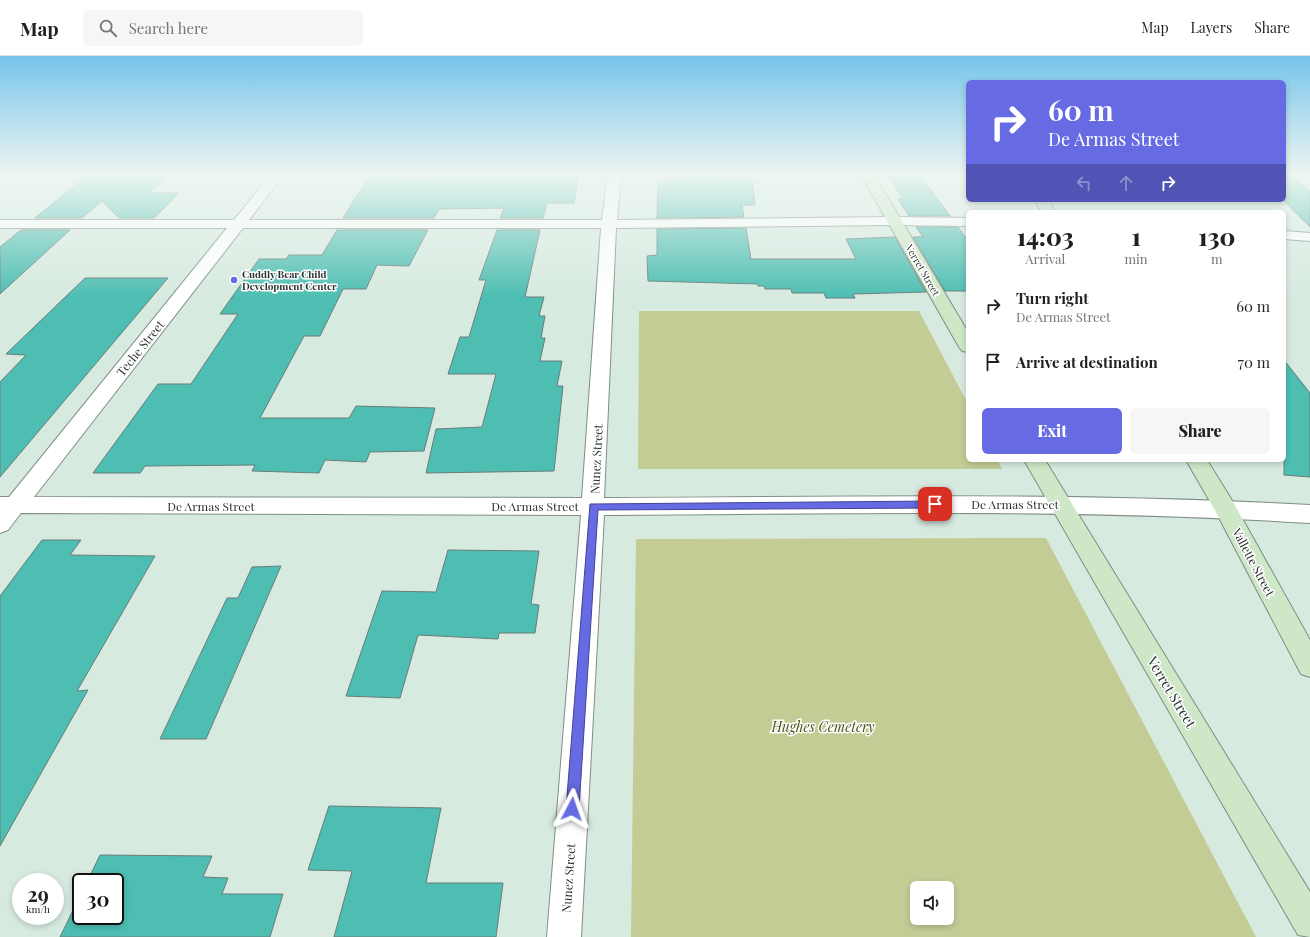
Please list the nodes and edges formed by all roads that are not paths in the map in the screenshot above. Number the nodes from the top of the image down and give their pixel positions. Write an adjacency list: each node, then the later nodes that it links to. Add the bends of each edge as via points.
1 (247, 214): 7 (street, Teche Street)
2 (610, 214): 8 (street, Nunez Street)
3 (890, 214): 4 (main road, Verret Street)
4 (894, 221): 5 (street); 8 (street); 11 (main road, Verret Street)
5 (966, 222)
6 (0, 224): 7 (street)
7 (239, 224): 8 (street); 15 (street, Teche Street)
8 (609, 224): 16 (street, Nunez Street)
9 (1286, 235): 10 (street)
10 (1310, 236)
11 (966, 344)
12 (1035, 462): 14 (main road, Verret Street)
13 (1197, 462): 17 (main road, Vallette Street)
14 (1059, 504): 16 (street, De Armas Street); 17 (street, De Armas Street); 21 (main road, Verret Street)
15 (7, 505): 16 (street, De Armas Street); 19 (street, Teche Street)
16 (593, 506): 22 (street, Nunez Street)
17 (1225, 508): 18 (street, De Armas Street); 20 (main road, Vallette Street)
18 (1310, 514)
19 (0, 524)
20 (1310, 665)
21 (1310, 923)
22 (564, 937)

